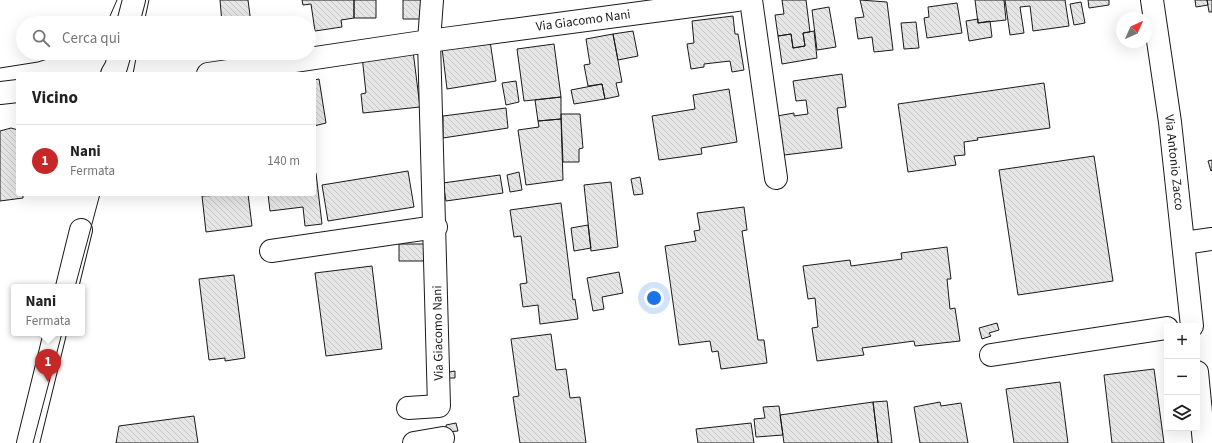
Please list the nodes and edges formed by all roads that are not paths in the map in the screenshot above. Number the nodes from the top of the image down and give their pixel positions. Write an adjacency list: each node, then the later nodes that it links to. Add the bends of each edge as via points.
1 (134, 0): 6 (street)
2 (432, 0): 7 (street, Via Giacomo Nani)
3 (736, 0): 7 (street, Via Giacomo Nani)
4 (751, 0): 15 (street)
5 (1152, 0): 19 (street, Via Antonio Zacco)
6 (130, 16)
7 (429, 41): 8 (street, Via Giacomo Nani); 16 (street, Via Giacomo Nani)
8 (316, 58)
9 (118, 60): 11 (street)
10 (302, 60): 12 (street, Via Giacomo Nani)
11 (113, 72)
12 (221, 72)
13 (16, 91): 14 (street)
14 (0, 93)
15 (776, 178)
16 (436, 227): 20 (street); 28 (street, Via Giacomo Nani, via 439,406)
17 (81, 230): 21 (street)
18 (1212, 239): 19 (street)
19 (1184, 243): 22 (street, Via Antonio Zacco)
20 (272, 251)
21 (67, 284)
22 (1189, 323)
23 (1164, 328): 25 (street)
24 (54, 336): 30 (street)
25 (991, 355)
26 (1200, 382): 27 (street)
27 (1206, 401): 32 (street)
28 (408, 408)
29 (443, 438): 31 (street)
30 (28, 443)
31 (414, 443)
32 (1204, 443)

